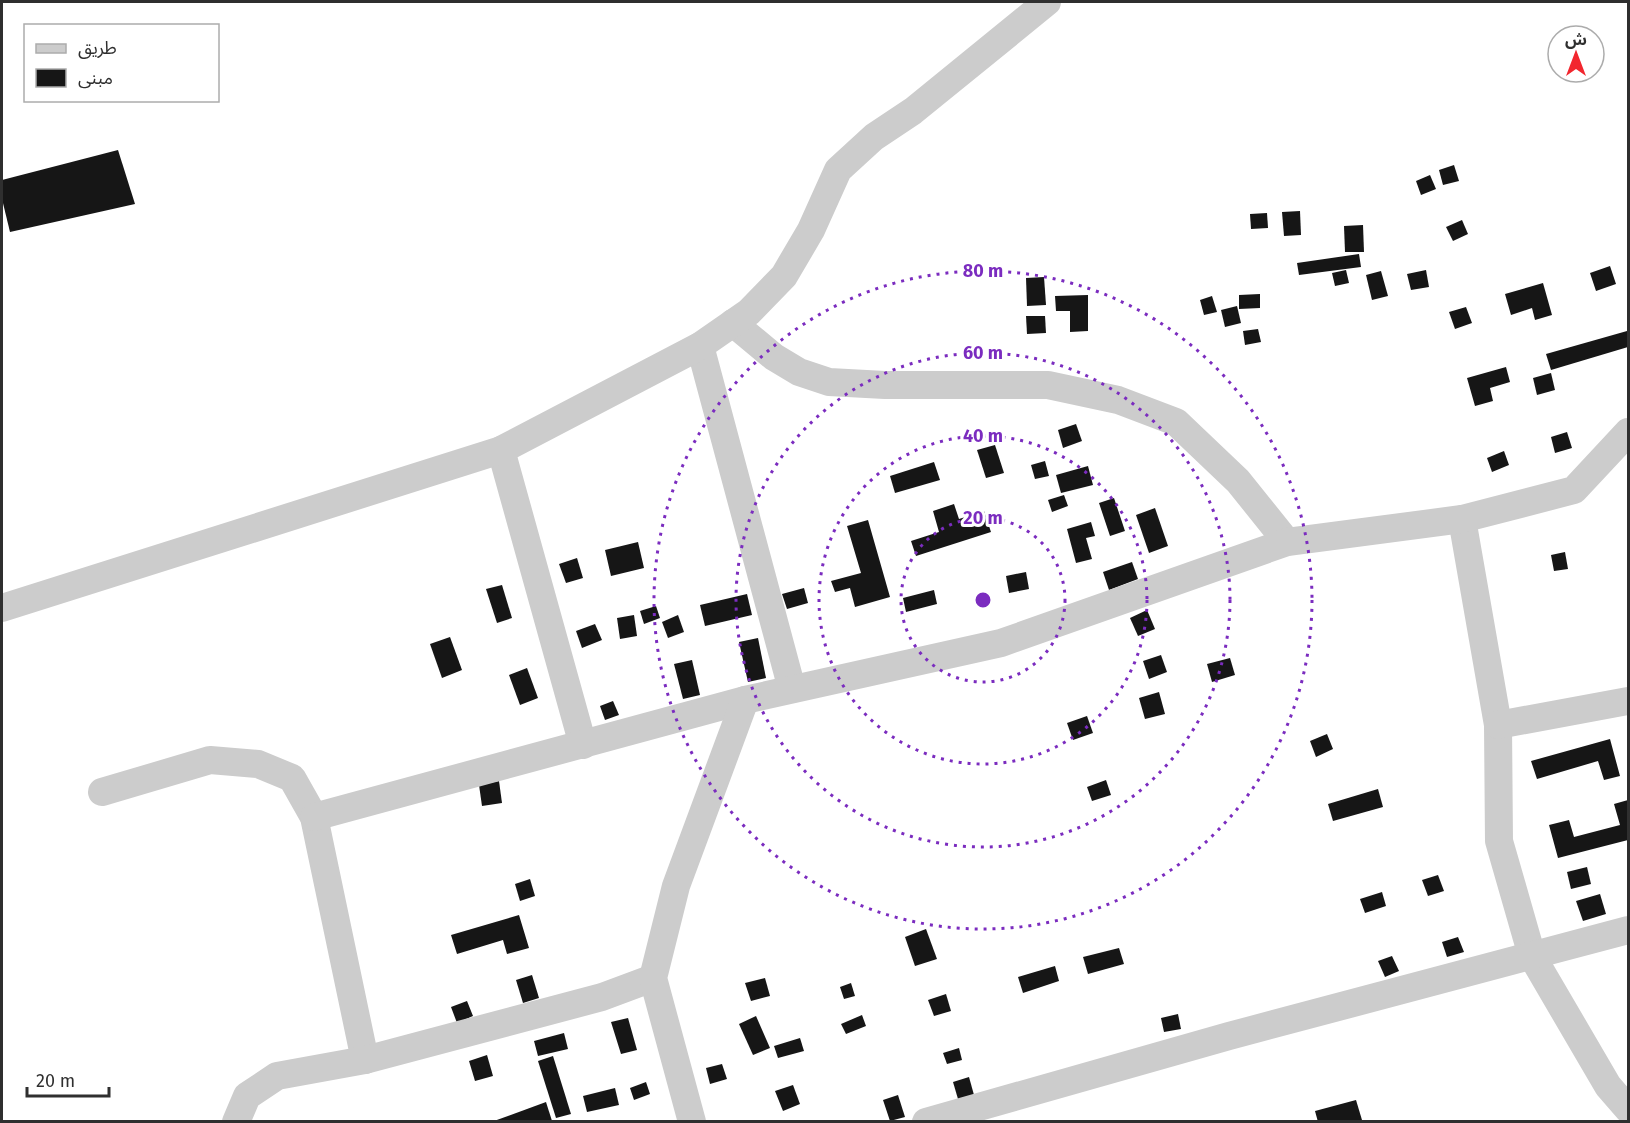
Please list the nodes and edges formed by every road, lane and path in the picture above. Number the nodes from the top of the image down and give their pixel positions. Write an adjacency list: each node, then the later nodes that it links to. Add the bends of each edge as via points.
1 (1047, 2): 2 (street, via 913,111 874,137 838,170 811,230 784,276)
2 (733, 323): 3 (street); 7 (street, via 774,357 799,372 830,382 1048,385 1118,400 1176,422 1238,481)
3 (700, 346): 5 (street); 9 (street)
4 (1629, 432): 6 (street, via 1574,490)
5 (501, 450): 8 (street); 13 (street)
6 (1462, 519): 7 (street); 12 (street)
7 (1287, 542): 9 (street, via 1001,643)
8 (2, 608)
9 (792, 689): 10 (street)
10 (745, 700): 13 (street); 18 (street, via 676,886)
11 (1629, 701): 12 (street)
12 (1498, 725): 17 (street, via 1498,841)
13 (583, 745): 15 (street)
14 (102, 792): 15 (street, via 210,760 258,764 292,778)
15 (314, 817): 19 (street)
16 (1629, 930): 17 (street)
17 (1532, 956): 20 (street, via 1608,1086); 23 (street)
18 (653, 978): 19 (street, via 602,997); 22 (street)
19 (365, 1060): 21 (street, via 278,1076 247,1096)
20 (1629, 1108)
21 (236, 1122)
22 (692, 1122)
23 (926, 1122)

